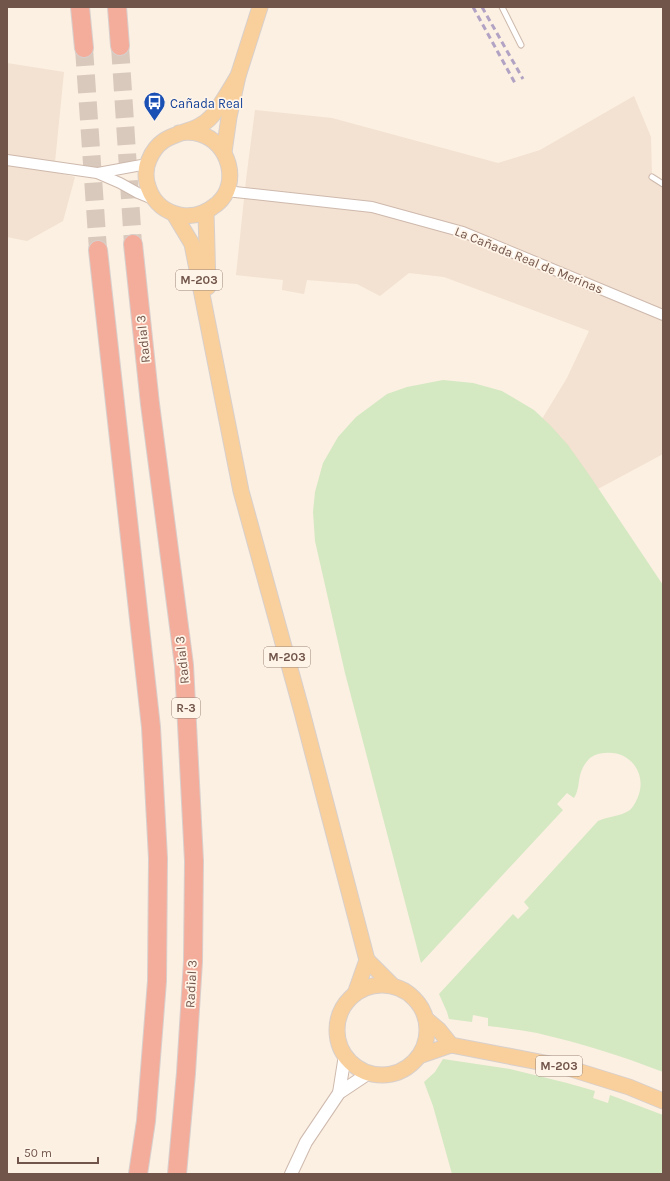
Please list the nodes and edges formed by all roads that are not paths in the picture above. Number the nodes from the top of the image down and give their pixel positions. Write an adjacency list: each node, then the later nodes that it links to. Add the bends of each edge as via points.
1 (80, 7): 7 (highway)
2 (117, 7): 6 (highway)
3 (260, 7): 8 (main road)
4 (502, 7): 5 (lane)
5 (522, 45)
6 (120, 46)
7 (84, 48)
8 (238, 76): 9 (main road, via 211,117 199,126); 10 (main road)
9 (179, 133): 10 (main road, via 200,133); 12 (main road, via 159,144)
10 (224, 152): 16 (main road, via 230,178)
11 (7, 160): 13 (street)
12 (147, 164): 13 (street); 17 (main road, M-203, via 146,177)
13 (97, 173): 17 (street)
14 (652, 177): 15 (lane)
15 (663, 184)
16 (226, 191): 18 (main road, via 218,203); 22 (street, La Cañada Real de Merinas, via 372,207 463,232)
17 (155, 200): 19 (main road, M-203)
18 (206, 212): 19 (main road, via 185,216); 23 (main road, M-203, via 208,292)
19 (174, 214): 23 (main road, M-203, via 192,244)
20 (133, 244): 35 (highway, Radial 3 / R-3, via 150,404 184,665 194,861 193,961)
21 (98, 250): 34 (highway, via 151,727 158,858 157,981 146,1121)
22 (663, 315)
23 (214, 352): 24 (main road, M-203, via 241,491)
24 (367, 960): 25 (main road); 26 (main road)
25 (393, 986): 26 (main road, via 380,985); 27 (main road, via 414,998)
26 (355, 994): 29 (main road, via 345,1005 339,1018 337,1031)
27 (426, 1019): 28 (main road); 30 (main road, via 426,1038)
28 (451, 1045): 30 (main road, M-203); 33 (main road, M-203, via 565,1067 629,1086)
29 (344, 1055): 31 (main road, via 355,1066); 32 (street)
30 (419, 1056): 31 (main road, via 409,1066 397,1072 378,1075)
31 (369, 1073): 32 (street)
32 (339, 1093): 36 (street, via 306,1142)
33 (663, 1101)
34 (138, 1174)
35 (177, 1174)
36 (291, 1174)

